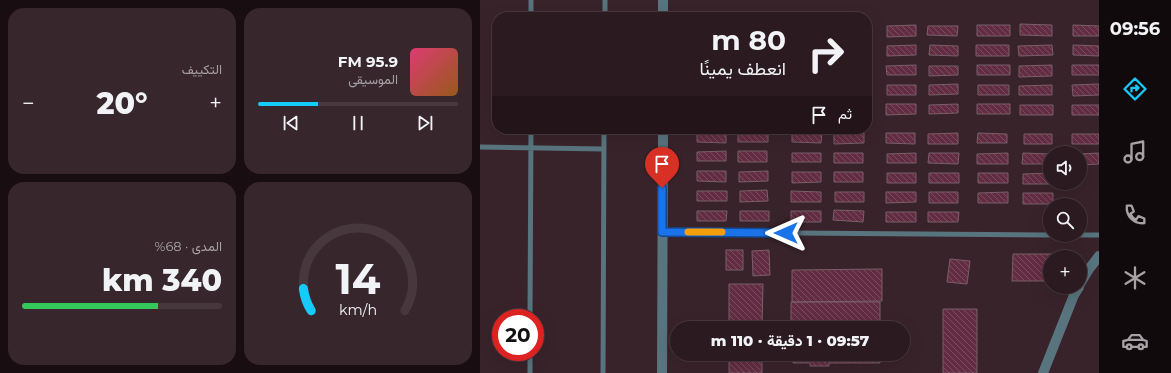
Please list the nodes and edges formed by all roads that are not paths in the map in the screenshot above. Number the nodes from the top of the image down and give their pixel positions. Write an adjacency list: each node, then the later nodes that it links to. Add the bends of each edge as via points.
1 (532, 0): 4 (lane)
2 (605, 0): 5 (lane)
3 (663, 0): 6 (street)
4 (531, 12)
5 (605, 12)
6 (663, 12)
7 (531, 134): 11 (lane)
8 (604, 134): 12 (lane)
9 (663, 134): 13 (street)
10 (480, 146): 11 (lane)
11 (531, 148): 12 (lane); 20 (lane)
12 (604, 149): 23 (lane)
13 (662, 232): 14 (lane); 24 (street)
14 (1043, 235)
15 (1087, 235): 16 (lane)
16 (1099, 235)
17 (1099, 256): 18 (street)
18 (1087, 272)
19 (1074, 294): 25 (street)
20 (530, 309)
21 (530, 361): 22 (lane)
22 (530, 373)
23 (603, 373)
24 (662, 373)
25 (1043, 373)

